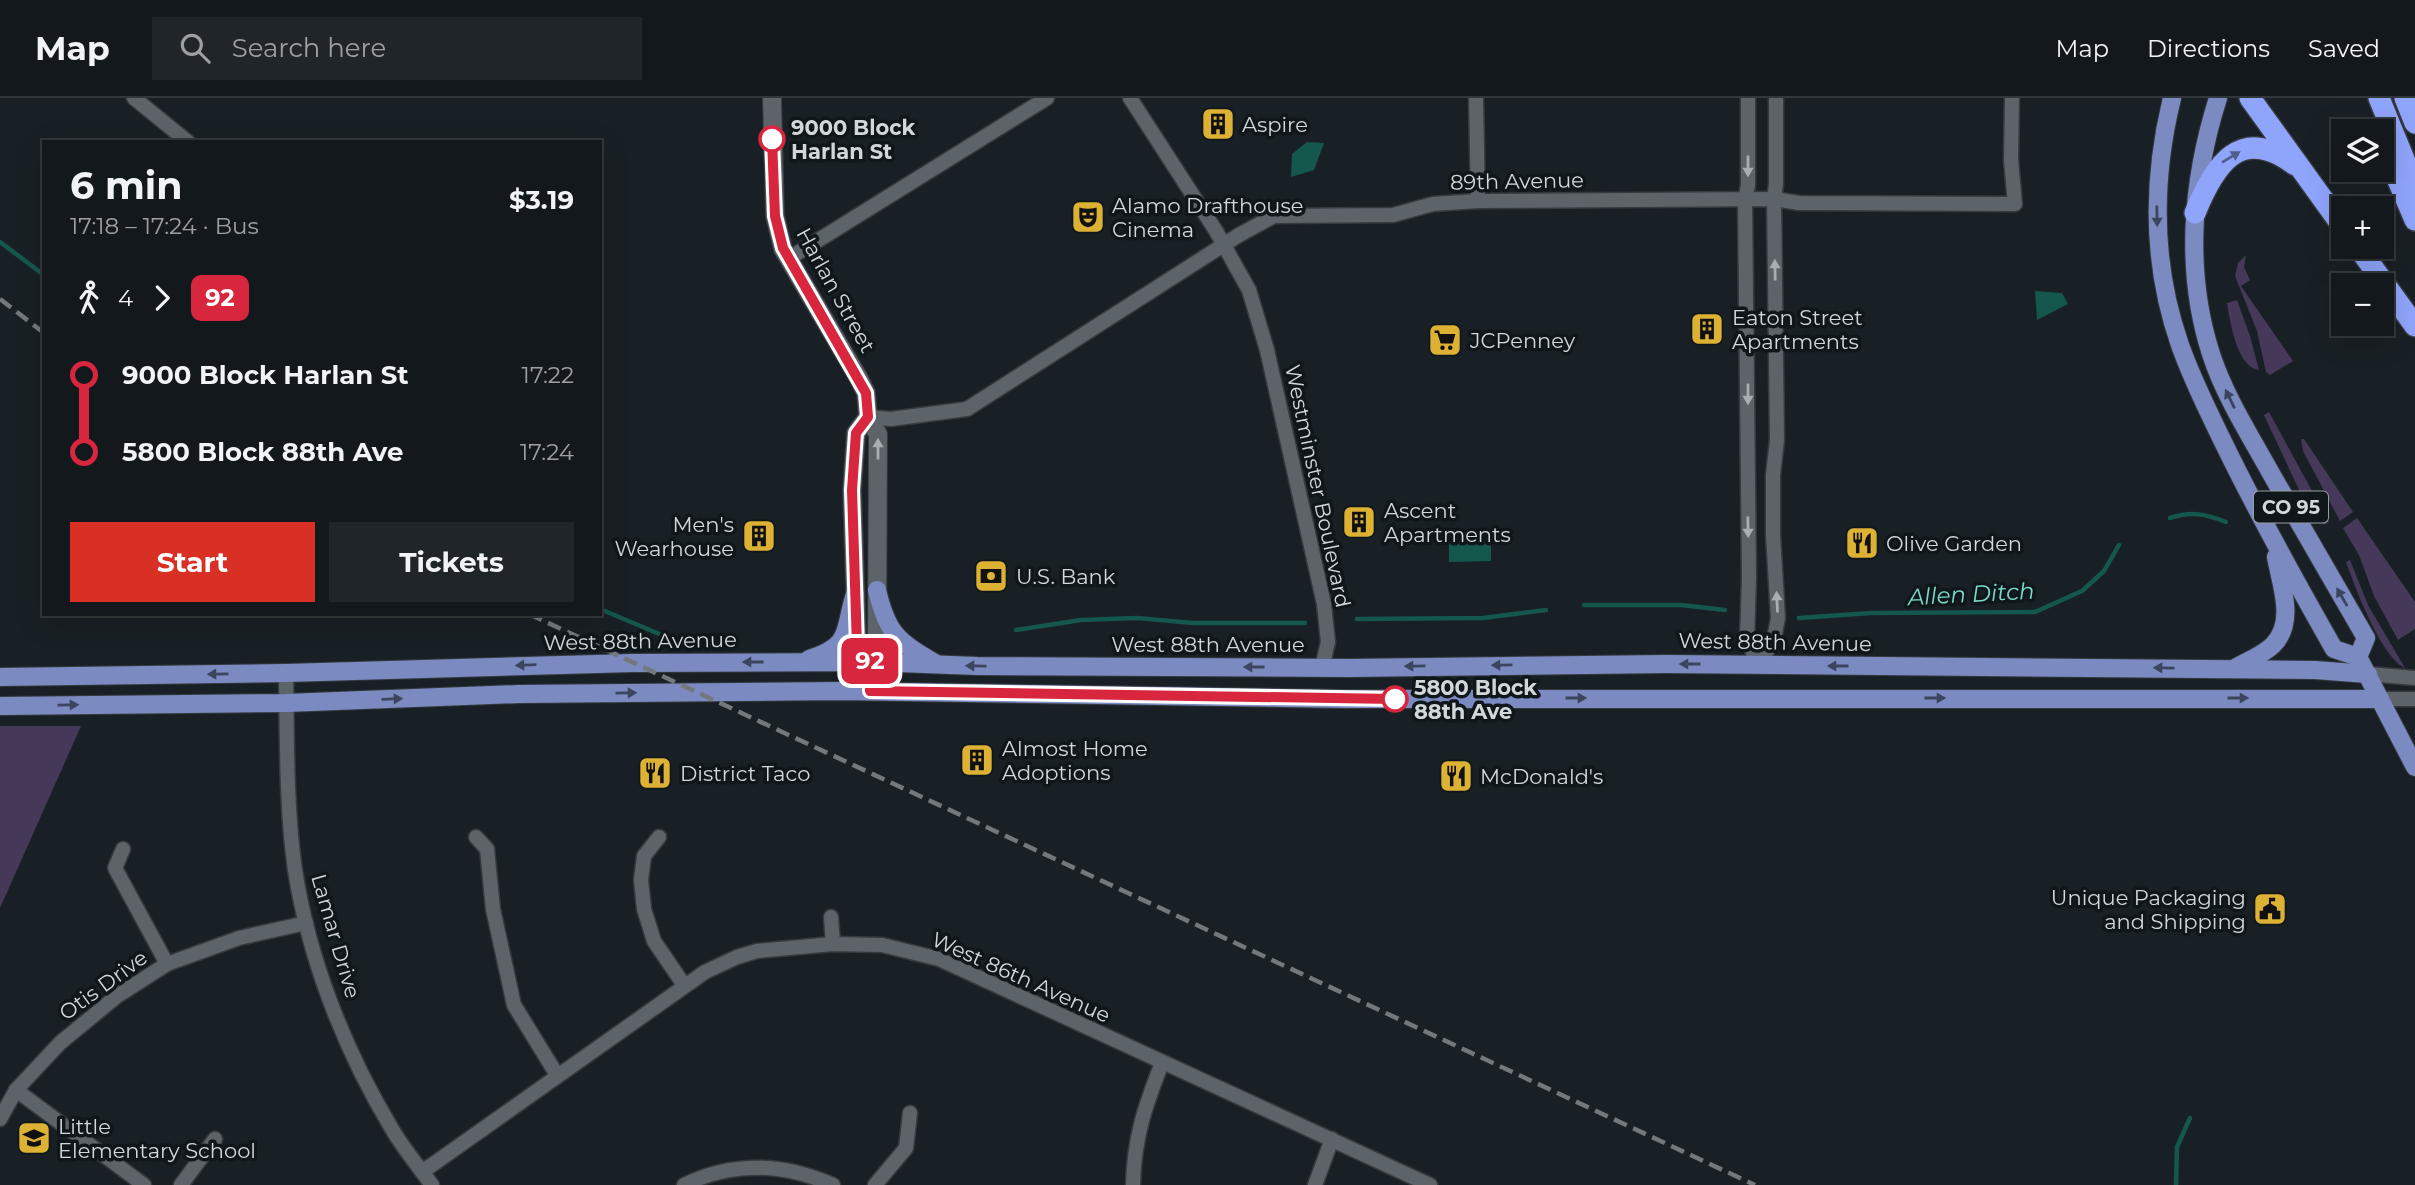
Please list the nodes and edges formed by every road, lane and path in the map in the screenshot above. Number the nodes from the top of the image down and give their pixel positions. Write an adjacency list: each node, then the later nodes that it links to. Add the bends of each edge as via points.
1 (134, 98): 17 (street)
2 (772, 98): 28 (street, Harlan Street, via 775,216)
3 (1047, 98): 28 (street)
4 (1130, 98): 27 (street, Westminster Boulevard)
5 (1476, 98): 23 (street)
6 (1748, 98): 21 (street, one-way to 21)
7 (1776, 98): 22 (street)
8 (2012, 98): 22 (street, 89th Avenue, via 2015,204)
9 (2172, 98): 33 (main road, CO 95, one-way to 33, via 2157,198 2166,295 2192,377)
10 (2218, 98): 25 (main road, CO 95, via 2202,155)
11 (2250, 98): 19 (highway)
12 (2365, 98): 15 (highway)
13 (2379, 98): 20 (highway)
14 (2405, 98): 16 (highway)
15 (2373, 119)
16 (2415, 123)
17 (186, 140)
18 (2394, 169): 26 (highway)
19 (2306, 176): 24 (highway); 25 (highway, one-way to 19, via 2215,171 2235,153 2271,152)
20 (2415, 186)
21 (1745, 200): 22 (street, 89th Avenue); 23 (street, 89th Avenue); 41 (street, one-way to 41, via 1747,640)
22 (1774, 200): 41 (street, one-way to 22, via 1774,639 1778,618 1773,534 1777,440)
23 (1478, 201): 27 (street, 89th Avenue, via 1433,204 1393,215 1275,216)
24 (2331, 210)
25 (2195, 213): 37 (main road, CO 95, one-way to 25, via 2366,638 2217,370 2199,300)
26 (2415, 220)
27 (1224, 245): 31 (street, 89th Avenue, via 967,409 891,419); 42 (street, Westminster Boulevard, via 1249,290 1290,449 1324,604 1328,642)
28 (788, 259): 31 (street, Harlan Street, via 858,377 866,393)
29 (2367, 259): 30 (highway)
30 (2415, 326)
31 (868, 417): 32 (street, Harlan Street, via 856,433); 34 (street, Harlan Street, one-way to 31, via 878,434)
32 (854, 464): 34 (street, via 868,489 869,535); 36 (street, Harlan Street)
33 (2273, 543): 37 (main road, CO 95, via 2334,649); 43 (main road, via 2286,613 2284,627 2274,645)
34 (877, 566): 35 (street, Harlan Street)
35 (877, 590): 39 (street, Harlan Street, via 877,646); 40 (main road, via 883,617 900,641)
36 (855, 594): 38 (main road, via 845,636 828,653); 39 (street, Harlan Street, via 857,647)
37 (2358, 657): 45 (main road, CO 95)
38 (798, 662): 39 (main road, West 88th Avenue); 44 (main road, West 88th Avenue, one-way to 44, via 575,663)
39 (871, 662): 40 (main road, West 88th Avenue); 48 (street, Harlan Street)
40 (938, 665): 42 (main road, West 88th Avenue, one-way to 40)
41 (1759, 665): 42 (main road, West 88th Avenue, one-way to 42); 43 (main road, West 88th Avenue, one-way to 41)
42 (1322, 668)
43 (2232, 670): 45 (main road, West 88th Avenue)
44 (286, 673): 46 (main road, West 88th Avenue, one-way to 46); 51 (street, Lamar Drive)
45 (2368, 674): 47 (street, West 88th Avenue); 49 (main road, CO 95)
46 (0, 677)
47 (2415, 678)
48 (870, 691): 49 (main road, one-way to 49, via 1344,699); 51 (main road, one-way to 48, via 519,694)
49 (2380, 699): 50 (street); 53 (main road, CO 95)
50 (2415, 699)
51 (286, 703): 52 (main road, one-way to 51); 58 (street, Lamar Drive, via 295,867)
52 (0, 706)
53 (2415, 767)
54 (659, 836): 61 (street, via 644,856 644,909 654,941)
55 (477, 837): 63 (street, via 487,849 493,909 514,1005)
56 (123, 849): 60 (street, via 115,868)
57 (831, 917): 59 (street)
58 (306, 923): 60 (street, Otis Drive, via 239,938); 69 (street, Lamar Drive, via 354,1058 392,1130)
59 (833, 944): 61 (street, West 86th Avenue, via 747,954); 62 (street, West 86th Avenue, via 882,945 939,959)
60 (167, 964): 64 (street, Otis Drive, via 117,996 60,1043)
61 (684, 985): 63 (street, West 86th Avenue)
62 (1162, 1063): 68 (street, West 86th Avenue); 76 (street, via 1137,1140)
63 (557, 1075): 69 (street, West 86th Avenue)
64 (16, 1090): 66 (street, Otis Drive); 70 (street)
65 (910, 1113): 75 (street, via 906,1147)
66 (0, 1119)
67 (215, 1139): 71 (street)
68 (1332, 1139): 77 (street); 78 (street, West 86th Avenue)
69 (422, 1172): 72 (street, Lamar Drive)
70 (144, 1185)
71 (181, 1185)
72 (432, 1185)
73 (684, 1185): 74 (street, via 709,1174 754,1166 801,1172)
74 (833, 1185)
75 (875, 1185)
76 (1133, 1185)
77 (1315, 1185)
78 (1430, 1185)

